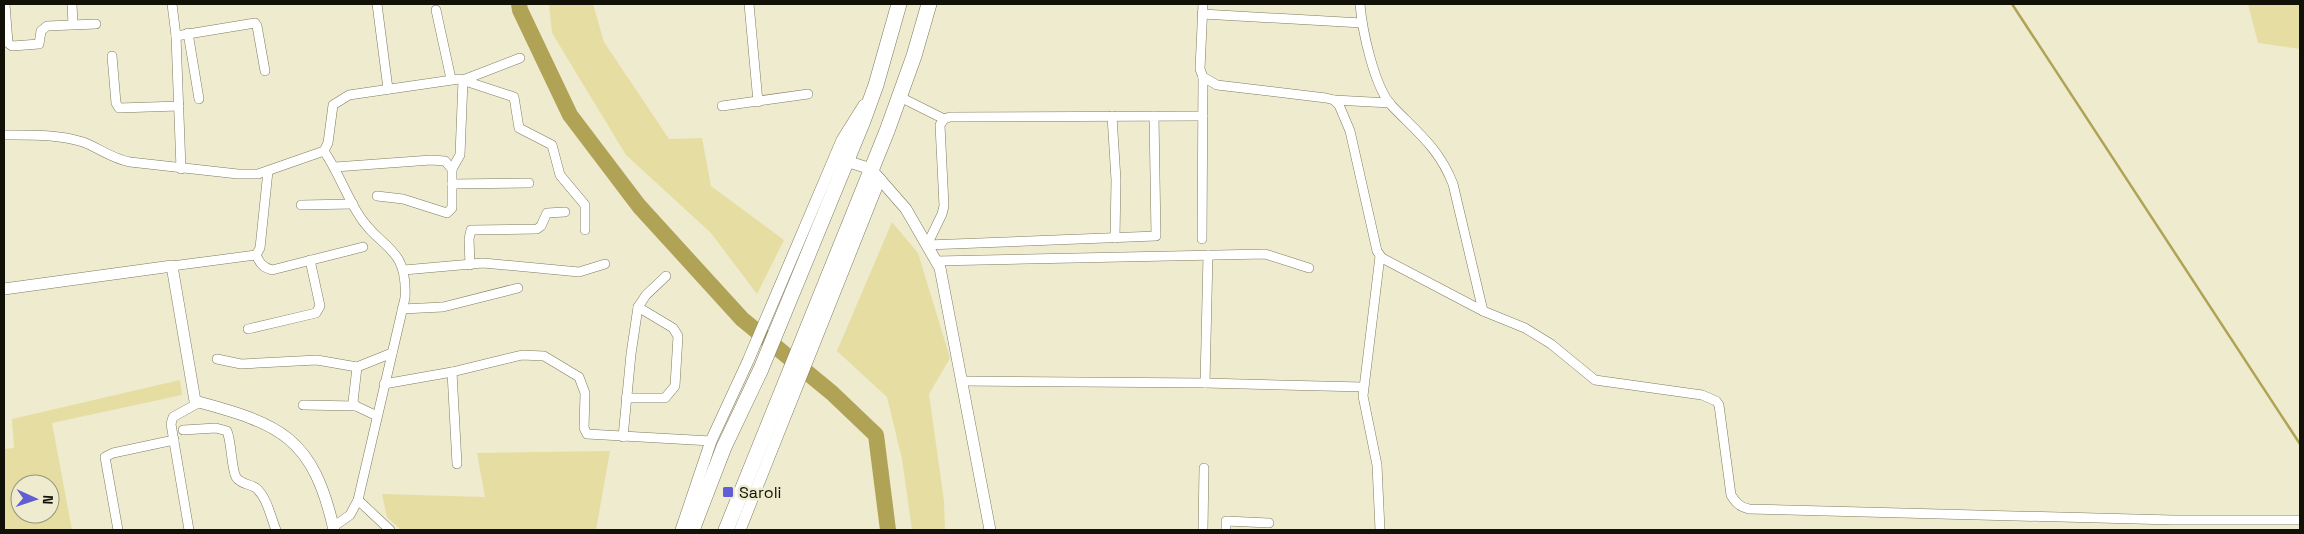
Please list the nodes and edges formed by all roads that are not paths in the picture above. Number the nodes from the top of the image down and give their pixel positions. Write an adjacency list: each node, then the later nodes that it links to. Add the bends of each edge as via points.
1 (5, 4): 13 (street, via 8,43 12,46 39,44 41,31 47,26)
2 (72, 4): 13 (street)
3 (172, 4): 16 (street)
4 (376, 4): 23 (street)
5 (749, 4): 28 (street)
6 (899, 4): 38 (highway, via 876,85)
7 (929, 4): 25 (highway)
8 (1203, 4): 11 (street)
9 (1360, 4): 12 (street)
10 (436, 10): 21 (street)
11 (1202, 14): 12 (street); 20 (street, via 1200,69)
12 (1362, 23): 29 (street, via 1382,90)
13 (73, 24): 14 (street)
14 (96, 24)
15 (188, 33): 16 (street); 19 (street, via 255,23); 26 (street)
16 (176, 36): 30 (street)
17 (112, 56): 30 (street, via 119,108)
18 (520, 58): 22 (street)
19 (265, 71)
20 (1203, 77): 27 (street, via 1217,85); 34 (street)
21 (451, 79): 22 (street); 23 (street)
22 (463, 80): 41 (street, via 460,155); 50 (street, via 514,96 519,128 552,145 560,175 584,205)
23 (388, 89): 37 (street, via 349,95 334,105)
24 (808, 94): 28 (street)
25 (900, 97): 35 (street); 43 (highway)
26 (199, 99)
27 (1334, 100): 29 (street); 57 (street, via 1350,131 1377,251)
28 (758, 102): 31 (street)
29 (1390, 103): 70 (street, via 1432,146 1446,166)
30 (179, 106): 40 (street)
31 (722, 106)
32 (1112, 116): 33 (street); 35 (street); 51 (street)
33 (1154, 116): 34 (street); 51 (street, via 1156,236)
34 (1203, 116): 52 (street)
35 (944, 120): 53 (street, via 940,125 944,206)
36 (4, 135): 40 (street, via 57,137 84,143 116,160)
37 (324, 151): 39 (street); 42 (street)
38 (840, 159): 43 (street); 74 (highway)
39 (335, 167): 41 (street, via 431,160 445,161); 47 (street)
40 (181, 169): 42 (street, via 238,174)
41 (452, 169): 45 (street)
42 (268, 171): 55 (street, via 260,248)
43 (876, 174): 53 (street, via 906,209); 81 (highway)
44 (529, 183): 45 (street)
45 (452, 184): 46 (street, via 452,208 447,213 403,199)
46 (377, 196)
47 (353, 204): 48 (street); 64 (street, via 365,224 398,258)
48 (301, 205)
49 (565, 212): 61 (street, via 547,213 537,229 471,230 468,239)
50 (585, 230)
51 (1115, 238): 53 (street)
52 (1202, 239)
53 (927, 245): 59 (street)
54 (363, 247): 58 (street)
55 (256, 255): 58 (street, via 265,268 272,270); 62 (street)
56 (1208, 255): 59 (street); 63 (street, via 1265,254); 78 (street)
57 (1383, 259): 70 (street); 80 (street)
58 (310, 260): 71 (street, via 320,306 316,313)
59 (936, 261): 77 (street)
60 (605, 264): 61 (street, via 579,272)
61 (470, 265): 64 (street)
62 (172, 266): 67 (street); 83 (street, via 194,401)
63 (1308, 268)
64 (404, 270): 69 (street)
65 (666, 276): 68 (street)
66 (518, 288): 69 (street, via 443,307)
67 (4, 289)
68 (638, 307): 82 (street); 82 (street, via 673,328 678,336 675,386 665,398)
69 (402, 309): 72 (street)
70 (1483, 311): 94 (street, via 1551,344 1595,380 1702,395 1716,401 1731,495 1735,502 1749,509 2173,520)
71 (248, 329)
72 (392, 353): 75 (street); 79 (street)
73 (217, 358): 75 (street, via 241,364 317,360)
74 (754, 365): 90 (street); 102 (highway)
75 (357, 368): 85 (street, via 352,398)
76 (452, 372): 79 (street); 88 (street, via 522,355 544,356 579,377 585,393 584,428 587,434); 91 (street)
77 (961, 381): 78 (street); 105 (street)
78 (1205, 383): 80 (street)
79 (384, 384): 86 (street)
80 (1363, 387): 108 (street, via 1364,408 1377,465)
81 (789, 389): 103 (highway); 104 (street)
82 (626, 398): 88 (street)
83 (200, 402): 89 (street, via 173,417); 96 (street, via 255,418 292,442 317,474)
84 (303, 405): 85 (street)
85 (356, 406): 86 (street)
86 (377, 416): 93 (street)
87 (183, 430): 99 (street, via 216,428 227,431 236,477 257,489)
88 (618, 437): 90 (street)
89 (174, 440): 97 (street, via 105,457); 98 (street)
90 (712, 441): 101 (street)
91 (457, 464)
92 (1204, 468): 106 (street)
93 (358, 500): 96 (street, via 350,515); 100 (street)
94 (2300, 520)
95 (1269, 523): 107 (street, via 1226,521)
96 (334, 528)
97 (118, 530)
98 (189, 530)
99 (276, 530)
100 (390, 530)
101 (681, 530)
102 (692, 530)
103 (726, 530)
104 (740, 530)
105 (990, 530)
106 (1203, 530)
107 (1226, 530)
108 (1380, 530)

